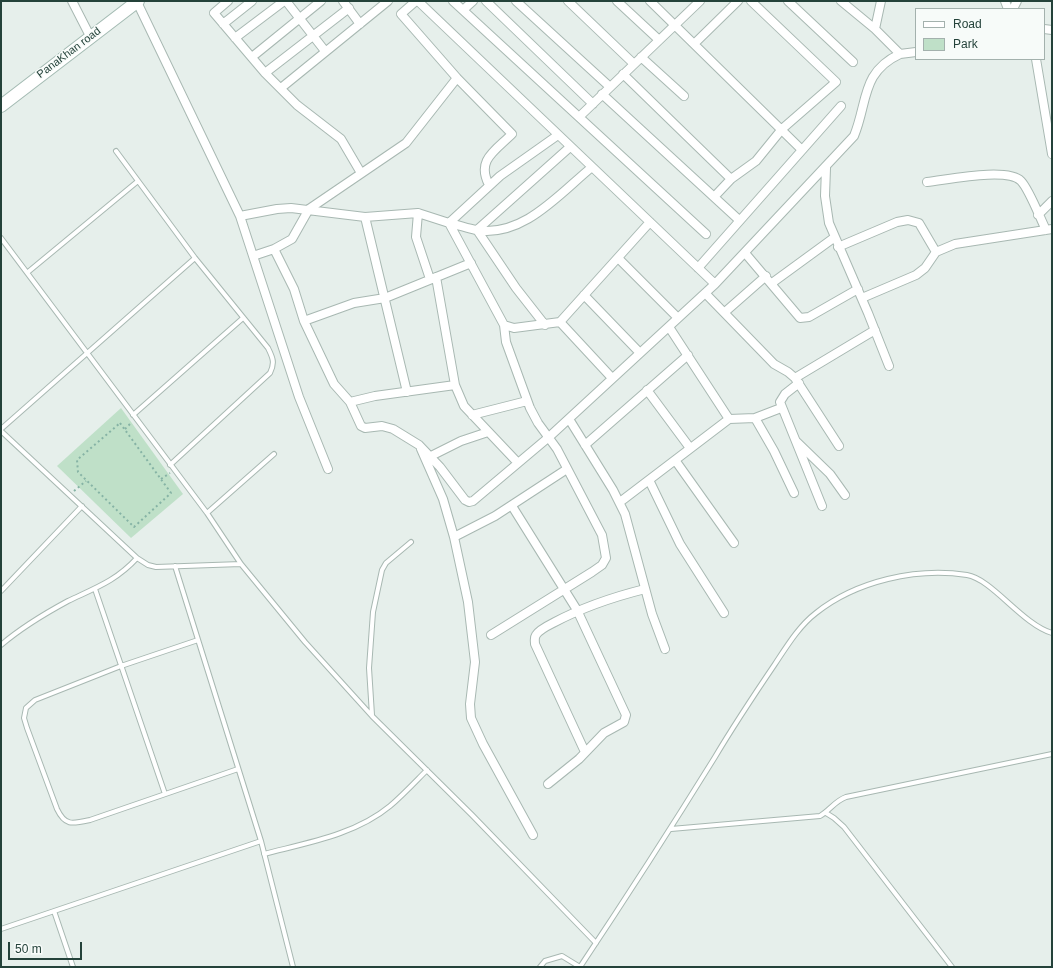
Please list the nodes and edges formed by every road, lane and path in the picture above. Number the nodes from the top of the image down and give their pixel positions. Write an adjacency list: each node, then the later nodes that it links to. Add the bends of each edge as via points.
1 (72, 1): 31 (street)
2 (227, 1): 25 (street); 27 (street, via 214,13)
3 (252, 1): 25 (street)
4 (285, 1): 26 (street); 33 (street)
5 (321, 1): 26 (street)
6 (343, 1): 23 (street)
7 (388, 1): 28 (street)
8 (417, 1): 46 (street, via 401,14); 56 (street)
9 (453, 1): 24 (street)
10 (473, 1): 24 (street)
11 (486, 1): 51 (street)
12 (516, 1): 47 (street)
13 (568, 1): 43 (street)
14 (617, 1): 34 (street)
15 (650, 1): 29 (street)
16 (700, 1): 29 (street)
17 (738, 1): 35 (street)
18 (751, 1): 55 (street, via 836,82)
19 (788, 1): 42 (street)
20 (841, 1): 30 (street)
21 (881, 1): 30 (street)
22 (137, 2): 31 (street, PanaKhan road); 73 (street)
23 (349, 8): 28 (street); 32 (street)
24 (463, 10): 54 (street)
25 (237, 12): 27 (street)
26 (299, 18): 32 (street); 39 (street)
27 (223, 24): 33 (street)
28 (360, 24): 36 (street)
29 (675, 25): 34 (street); 35 (street)
30 (875, 29): 38 (street)
31 (90, 36): 52 (street, PanaKhan road)
32 (313, 36): 36 (street); 44 (street)
33 (235, 38): 39 (street)
34 (659, 40): 40 (street)
35 (694, 44): 55 (street)
36 (325, 51): 48 (street)
37 (915, 52): 38 (street)
38 (900, 54): 62 (street, via 889,60 872,78 866,90 854,136)
39 (252, 57): 44 (street)
40 (641, 57): 43 (street); 50 (street)
41 (1036, 60): 60 (street)
42 (853, 62)
43 (634, 64): 45 (street)
44 (266, 73): 48 (street)
45 (624, 74): 47 (street); 64 (street)
46 (458, 78): 63 (street, via 406,143); 67 (street, via 512,134 485,164 483,171)
47 (610, 87): 49 (street)
48 (281, 88): 63 (street, via 297,105 341,139)
49 (602, 94): 51 (street); 68 (street)
50 (684, 96)
51 (593, 104): 54 (street)
52 (1, 106)
53 (841, 106): 58 (street)
54 (578, 117): 80 (street)
55 (782, 129): 58 (street); 64 (street, via 756,161)
56 (558, 135): 57 (street); 67 (street)
57 (570, 147): 61 (street); 78 (street)
58 (802, 150): 75 (street)
59 (116, 151): 65 (lane)
60 (1052, 154)
61 (592, 167): 76 (street); 78 (street, via 526,221 504,228)
62 (826, 168): 81 (street, via 826,210); 86 (street)
63 (361, 173): 70 (street)
64 (731, 179): 68 (street)
65 (138, 181): 88 (lane); 92 (lane)
66 (927, 182): 72 (street, via 997,174 1013,175 1021,181)
67 (489, 185): 77 (street)
68 (714, 198): 75 (street)
69 (1052, 201): 72 (street)
70 (309, 209): 73 (street, via 277,209); 74 (street); 84 (street, via 292,239)
71 (418, 213): 74 (street); 77 (street); 94 (street, via 416,237)
72 (1038, 215): 79 (street)
73 (240, 216): 87 (street)
74 (365, 217): 100 (street)
75 (739, 220): 91 (street)
76 (650, 222): 89 (street); 91 (street)
77 (449, 223): 78 (street); 90 (street)
78 (477, 230): 108 (street, via 516,288)
79 (1049, 230): 85 (street, via 955,244)
80 (706, 234)
81 (835, 237): 83 (street); 96 (street)
82 (1, 238): 92 (lane)
83 (838, 247): 85 (street, via 898,222 915,220); 97 (street)
84 (274, 249): 87 (street); 105 (street, via 294,289)
85 (936, 252): 101 (street, via 925,268 916,275)
86 (745, 253): 93 (street); 95 (street)
87 (253, 256): 144 (street, via 299,397)
88 (195, 258): 103 (lane); 111 (lane)
89 (618, 258): 99 (street); 104 (street)
90 (471, 263): 94 (street); 107 (street)
91 (698, 268): 95 (street)
92 (28, 272): 111 (lane)
93 (766, 276): 96 (street); 102 (street)
94 (433, 278): 100 (street); 117 (street)
95 (715, 284): 98 (street)
96 (772, 284): 97 (street, via 800,318 809,317)
97 (858, 289): 101 (street)
98 (705, 293): 102 (street); 104 (street)
99 (584, 295): 106 (street); 112 (street)
100 (385, 298): 105 (street, via 354,303); 119 (street)
101 (862, 298): 110 (street)
102 (725, 312): 116 (street, via 774,364)
103 (243, 318): 123 (lane); 142 (lane, via 268,348 274,365 270,372)
104 (678, 318): 109 (street)
105 (304, 321): 121 (street, via 334,384)
106 (560, 322): 108 (street); 115 (street)
107 (504, 324): 108 (street, via 514,328); 120 (street, via 506,342)
108 (545, 324)
109 (669, 326): 112 (street); 113 (street)
110 (875, 330): 114 (street); 116 (street)
111 (86, 353): 123 (lane); 129 (lane)
112 (640, 353): 115 (street)
113 (688, 355): 118 (street); 128 (street)
114 (889, 366)
115 (612, 378): 127 (street)
116 (797, 380): 122 (street, via 781,398); 136 (street)
117 (456, 385): 119 (street); 124 (street, via 464,406)
118 (647, 390): 135 (street); 137 (street)
119 (407, 392): 121 (street)
120 (527, 401): 124 (street); 132 (street, via 538,423)
121 (350, 402): 134 (street, via 365,428 393,428)
122 (781, 408): 125 (street); 133 (street)
123 (133, 415): 126 (lane)
124 (472, 415): 131 (street)
125 (755, 418): 128 (street); 149 (street)
126 (136, 419): 130 (path); 142 (lane)
127 (569, 419): 132 (street); 135 (street)
128 (729, 419): 137 (street)
129 (1, 430): 150 (lane)
130 (125, 430): 146 (path); 147 (path, via 120,423 77,460 78,472)
131 (488, 432): 139 (street, via 461,441); 141 (street)
132 (549, 437): 141 (street); 145 (street)
133 (794, 439): 151 (street, via 830,474); 155 (street)
134 (419, 445): 139 (street); 157 (street, via 443,498)
135 (585, 445): 152 (street)
136 (839, 446)
137 (690, 448): 140 (street)
138 (274, 454): 156 (lane)
139 (431, 456): 141 (street, via 460,495 469,502)
140 (674, 460): 148 (street); 159 (street)
141 (518, 463)
142 (170, 465): 143 (lane)
143 (174, 469): 146 (path); 156 (lane)
144 (328, 469)
145 (567, 469): 154 (street); 166 (street, via 602,535 606,558 602,565)
146 (161, 479): 147 (path, via 171,493 134,526)
147 (86, 480): 150 (path)
148 (649, 480): 152 (street); 168 (street, via 680,544)
149 (794, 493)
150 (70, 495): 153 (lane)
151 (846, 496)
152 (620, 502): 164 (street)
153 (82, 506): 160 (lane); 165 (lane)
154 (512, 506): 157 (street); 166 (street)
155 (822, 506)
156 (207, 513): 161 (lane)
157 (454, 537): 184 (street, via 473,639 471,718)
158 (411, 542): 175 (lane, via 386,563 374,605 369,668)
159 (734, 543)
160 (137, 558): 162 (lane, via 156,567); 163 (lane, via 124,572)
161 (241, 564): 162 (lane); 175 (lane, via 305,642)
162 (175, 566): 171 (lane)
163 (95, 589): 172 (lane, via 45,613 18,630); 174 (lane)
164 (645, 589): 167 (street); 173 (street)
165 (1, 591)
166 (564, 591): 167 (street); 170 (street)
167 (577, 610): 176 (street, via 626,715 624,722 604,733); 176 (street, via 536,634 535,644)
168 (724, 613)
169 (1052, 633): 183 (lane, via 1036,626 984,584 970,576 932,573 905,576 882,581 834,601 816,613 797,632 743,710)
170 (491, 634)
171 (198, 640): 174 (lane); 178 (lane)
172 (1, 645)
173 (665, 649)
174 (121, 666): 181 (lane); 181 (lane, via 35,700 26,708 26,728 57,809 62,819 67,822 90,820)
175 (372, 716): 179 (lane)
176 (585, 752): 180 (street)
177 (1052, 754): 182 (lane, via 846,797 834,802)
178 (238, 769): 181 (lane); 185 (lane)
179 (427, 770): 186 (lane, via 389,806 352,828 332,836); 189 (lane)
180 (548, 784)
181 (165, 794)
182 (826, 813): 183 (lane, via 820,816); 194 (lane, via 844,827)
183 (671, 828): 189 (lane)
184 (533, 835)
185 (261, 841): 186 (lane); 187 (lane)
186 (264, 854): 191 (lane)
187 (54, 911): 188 (lane); 190 (lane)
188 (1, 929)
189 (596, 943): 193 (lane)
190 (73, 967)
191 (294, 967)
192 (540, 967): 193 (lane, via 545,961 562,956)
193 (580, 967)
194 (952, 967)

